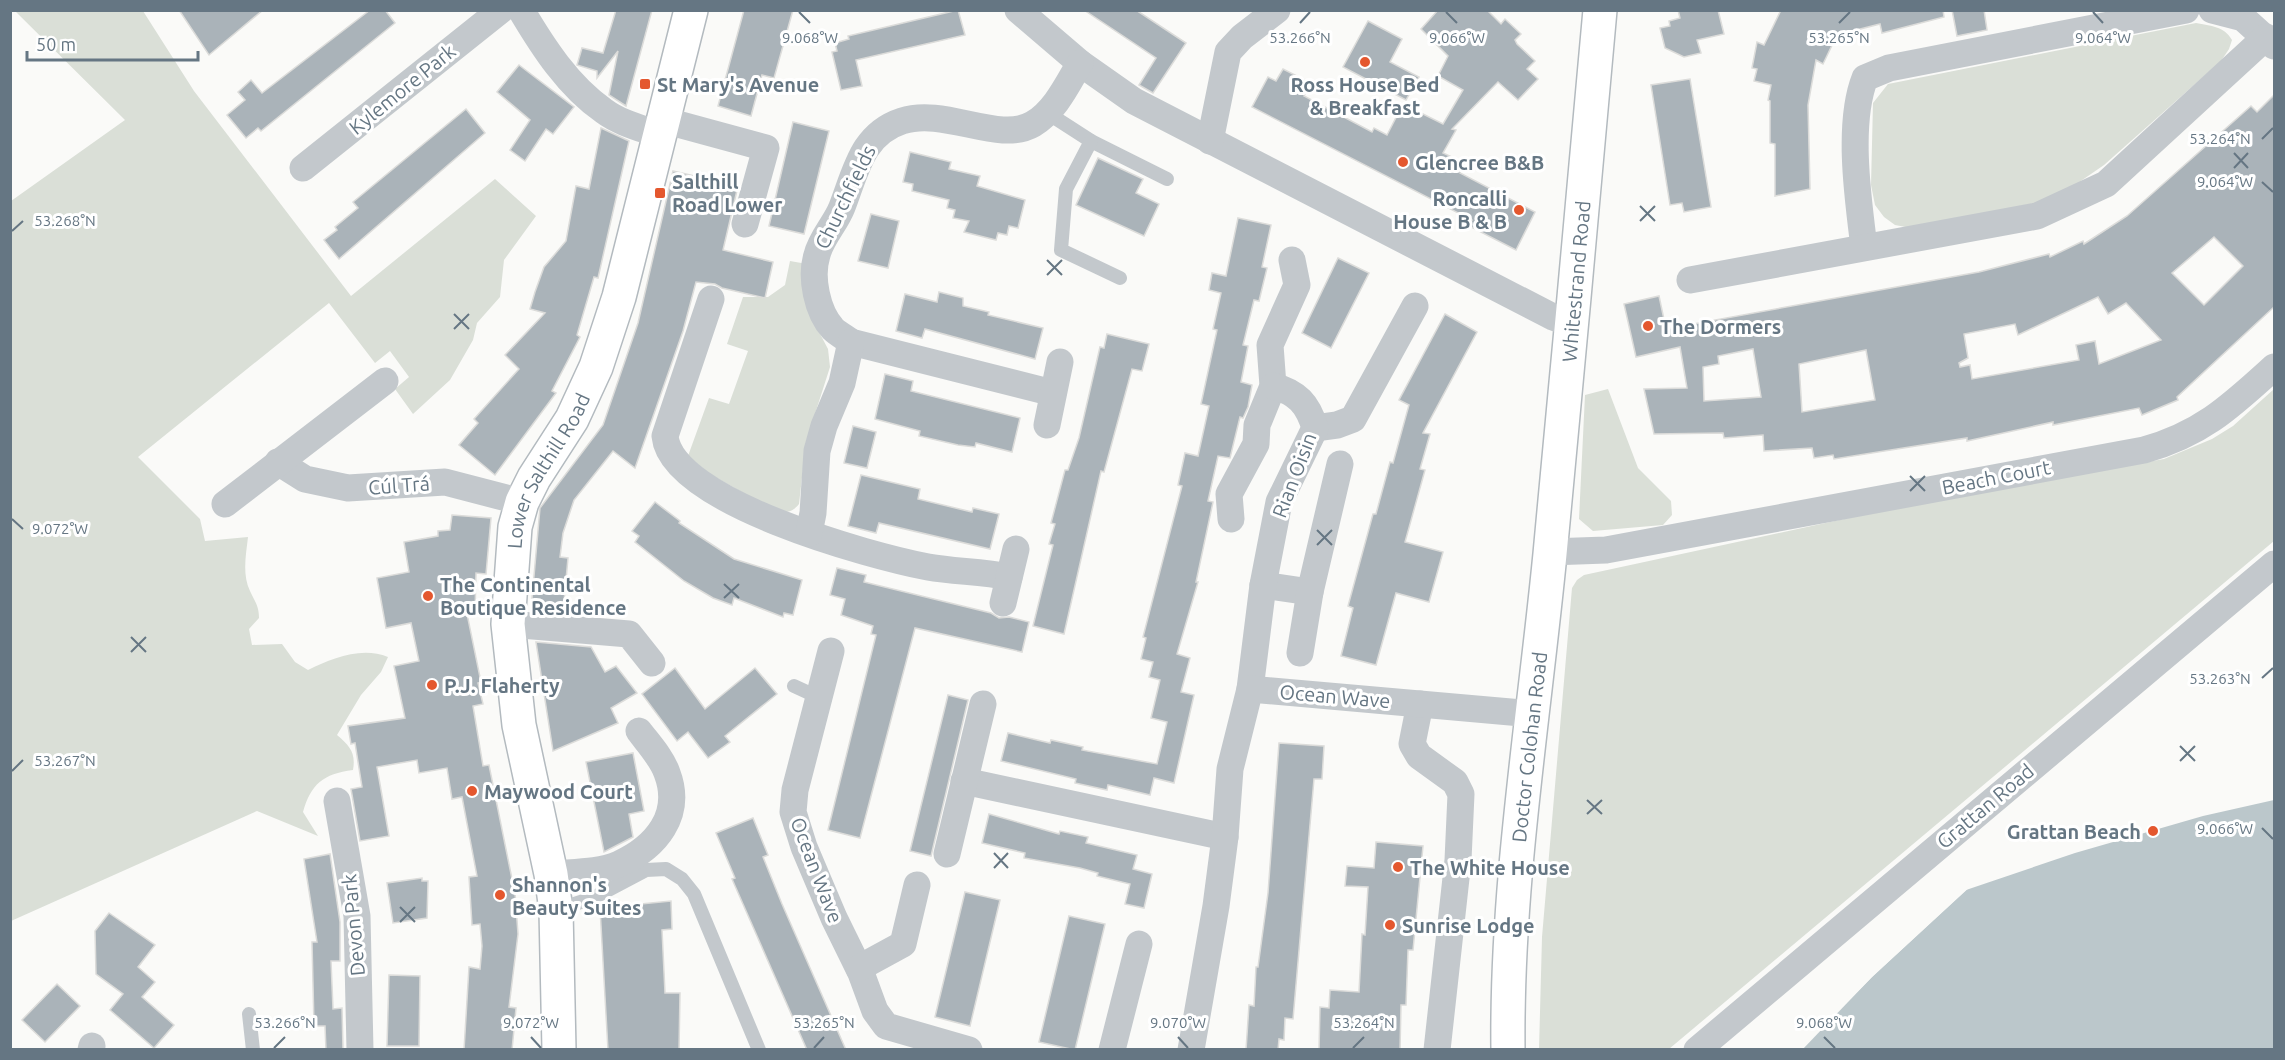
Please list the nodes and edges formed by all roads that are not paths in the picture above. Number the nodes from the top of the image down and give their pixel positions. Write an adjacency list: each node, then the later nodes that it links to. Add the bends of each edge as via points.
1 (501, 10): 15 (street, Kylemore Park)
2 (520, 10): 12 (street, via 556,63 604,111 627,124)
3 (691, 10): 12 (main road, Lower Salthill Road)
4 (1018, 10): 10 (street)
5 (1277, 10): 14 (street, via 1228,52)
6 (1600, 10): 24 (main road, Whitestrand Road)
7 (2187, 10): 18 (street, via 1889,68 1865,78 1859,95 1856,181)
8 (2212, 10): 9 (street, via 2243,18)
9 (2270, 42): 18 (street, via 2106,184 2037,216)
10 (1080, 63): 11 (street, Churchfields); 14 (street, via 1134,101)
11 (1046, 112): 13 (lane); 25 (street, Churchfields, via 1019,130 932,117 912,118 888,127 867,146 839,214 817,254 814,270 823,313 832,328)
12 (661, 127): 17 (street, via 766,148); 35 (main road, Lower Salthill Road, via 619,297 596,367 572,418)
13 (1091, 141): 16 (lane); 20 (lane, via 1066,189 1061,250)
14 (1210, 141): 24 (street)
15 (303, 168)
16 (1167, 179)
17 (745, 224)
18 (1864, 247): 21 (street)
19 (1292, 260): 29 (street, via 1297,285 1270,345)
20 (1120, 278)
21 (1690, 280)
22 (711, 299): 38 (street, via 665,436 669,454 710,489 769,520)
23 (1415, 306): 32 (street, via 1353,419)
24 (1570, 323): 40 (main road, Whitestrand Road)
25 (851, 342): 30 (street, Churchfields); 38 (street, via 842,383 817,451)
26 (1060, 362): 30 (street)
27 (2274, 367): 40 (street, Beach Court, via 2226,411 2195,431 2144,450 1606,550)
28 (384, 381): 33 (street)
29 (1273, 386): 32 (street, Rian Oisin, via 1302,399); 37 (street, via 1257,425 1256,444 1229,494)
30 (1053, 393): 31 (street)
31 (1047, 425)
32 (1315, 428): 43 (street, Rian Oisin, via 1279,502)
33 (279, 462): 35 (street, Cúl Trá, via 305,479 348,488 445,482); 36 (street)
34 (1341, 464): 44 (street)
35 (522, 502): 46 (main road, Lower Salthill Road, via 515,527)
36 (225, 504)
37 (1231, 519)
38 (809, 532): 42 (street, via 925,567)
39 (1016, 549): 42 (street)
40 (1550, 552): 55 (main road, Doctor Colohan Road)
41 (2274, 564): 76 (street, Grattan Road)
42 (1009, 577): 45 (street)
43 (1263, 585): 44 (street); 51 (street)
44 (1311, 592): 48 (street)
45 (1003, 603)
46 (508, 624): 49 (street, via 629,634); 61 (main road, Lower Salthill Road, via 519,725)
47 (831, 651): 52 (street, Ocean Wave)
48 (1300, 653)
49 (651, 663)
50 (794, 686): 52 (lane)
51 (1250, 689): 54 (street, Ocean Wave); 59 (street, via 1230,769)
52 (820, 698): 65 (street, Ocean Wave, via 795,790 793,812 804,847)
53 (983, 704): 57 (street)
54 (1420, 704): 55 (street, Ocean Wave); 74 (street, Ocean Wave, via 1412,744 1419,756 1455,782 1461,794 1458,860)
55 (1533, 714): 75 (main road, Doctor Colohan Road, via 1515,880)
56 (639, 730): 61 (street, via 667,773 672,804 666,827 649,845 619,864 593,871)
57 (964, 781): 59 (street); 60 (street)
58 (337, 801): 69 (street, Devon Park, via 357,916)
59 (1225, 837): 73 (street)
60 (947, 854)
61 (552, 874): 63 (main road, Lower Salthill Road)
62 (917, 885): 65 (street, via 903,944)
63 (556, 910): 70 (main road, Lower Salthill Road); 71 (lane, via 593,898 646,870 666,869 682,879 694,894)
64 (1139, 944): 72 (street)
65 (859, 968): 67 (street, Ocean Wave, via 875,1011 886,1026)
66 (249, 1014): 68 (lane)
67 (955, 1048)
68 (253, 1050)
69 (360, 1050)
70 (559, 1050)
71 (759, 1050)
72 (1112, 1050)
73 (1191, 1050)
74 (1437, 1050)
75 (1508, 1050)
76 (1697, 1050)

